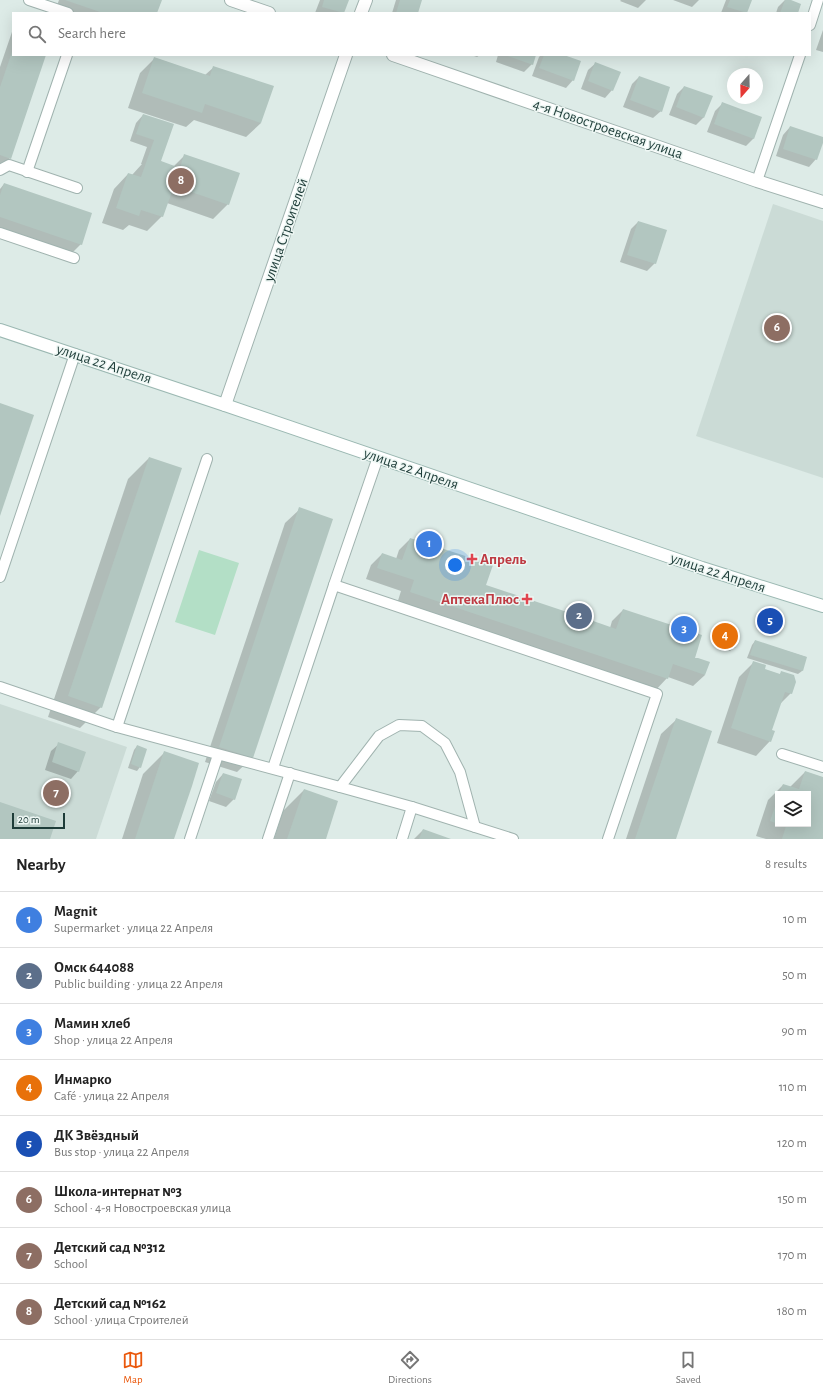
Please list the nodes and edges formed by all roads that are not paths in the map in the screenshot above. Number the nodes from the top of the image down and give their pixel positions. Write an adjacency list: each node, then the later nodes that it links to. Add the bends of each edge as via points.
1 (29, 0): 5 (lane)
2 (231, 0): 7 (street)
3 (366, 0): 8 (street)
4 (818, 0): 9 (lane)
5 (57, 4): 6 (lane)
6 (67, 12)
7 (266, 12)
8 (361, 12)
9 (811, 22)
10 (67, 56): 15 (lane)
11 (346, 56): 23 (street, улица Строителей)
12 (395, 56): 16 (street, 4-я Новостроевская улица)
13 (800, 56): 16 (lane)
14 (0, 170): 15 (lane, via 9,165)
15 (27, 172): 17 (lane)
16 (757, 181): 18 (street, 4-я Новостроевская улица)
17 (77, 188)
18 (823, 202)
19 (0, 233): 20 (lane)
20 (74, 258)
21 (0, 330): 22 (street, улица 22 Апреля)
22 (75, 354): 23 (street, улица 22 Апреля); 26 (lane)
23 (225, 405): 24 (street, улица 22 Апреля)
24 (378, 457): 27 (lane); 28 (street, улица 22 Апреля, via 702,568)
25 (207, 459): 30 (lane)
26 (0, 577)
27 (334, 585): 34 (lane); 43 (lane, via 657,694)
28 (823, 606)
29 (0, 687): 30 (lane)
30 (117, 727): 32 (lane)
31 (782, 754): 33 (lane)
32 (218, 755): 34 (lane); 39 (lane)
33 (823, 767)
34 (273, 768): 35 (lane)
35 (290, 773): 36 (lane); 40 (lane)
36 (340, 787): 37 (lane); 38 (lane, via 379,736 399,725 422,726 445,743 460,772)
37 (412, 807): 38 (lane); 41 (lane)
38 (475, 827): 42 (lane)
39 (190, 839)
40 (268, 839)
41 (402, 839)
42 (513, 839)
43 (608, 839)

